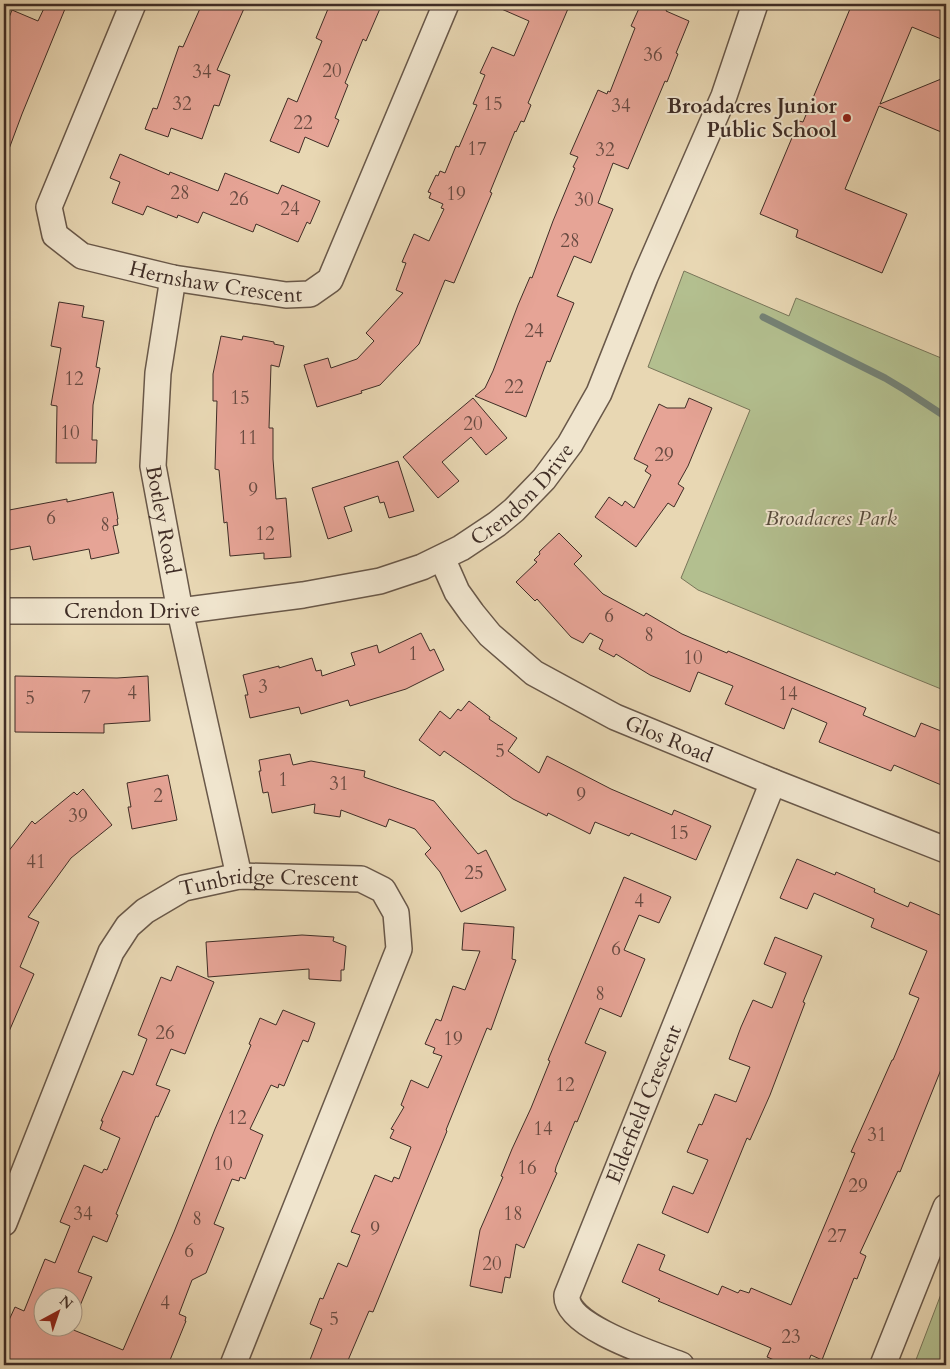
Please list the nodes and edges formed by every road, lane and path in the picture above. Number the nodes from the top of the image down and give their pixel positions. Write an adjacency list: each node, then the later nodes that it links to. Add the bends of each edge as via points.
1 (134, 4): 4 (street, Hernshaw Crescent, via 49,207 54,235 82,256)
2 (446, 4): 4 (street, Hernshaw Crescent, via 330,280 310,294 286,295)
3 (755, 4): 5 (street, Crendon Drive, via 724,96 598,393 581,425 544,479 514,510 480,536)
4 (173, 278): 7 (street, Botley Road, via 158,374 153,466)
5 (442, 558): 7 (street, Crendon Drive, via 380,581 303,596); 8 (street, Glos Road, via 457,592 472,613 490,635 534,673 615,717)
6 (4, 611): 7 (street, Crendon Drive)
7 (180, 611): 10 (street, Botley Road)
8 (773, 782): 9 (street, Glos Road); 14 (street, Elderfield Crescent, via 567,1294 567,1304 572,1311 595,1329)
9 (946, 850)
10 (239, 876): 12 (street, Tunbridge Crescent, via 184,888 145,911 128,926 112,952); 13 (street, Tunbridge Crescent, via 361,880 383,890 396,913 399,950)
11 (946, 1207): 15 (street)
12 (4, 1223)
13 (233, 1365)
14 (681, 1365)
15 (883, 1365)

